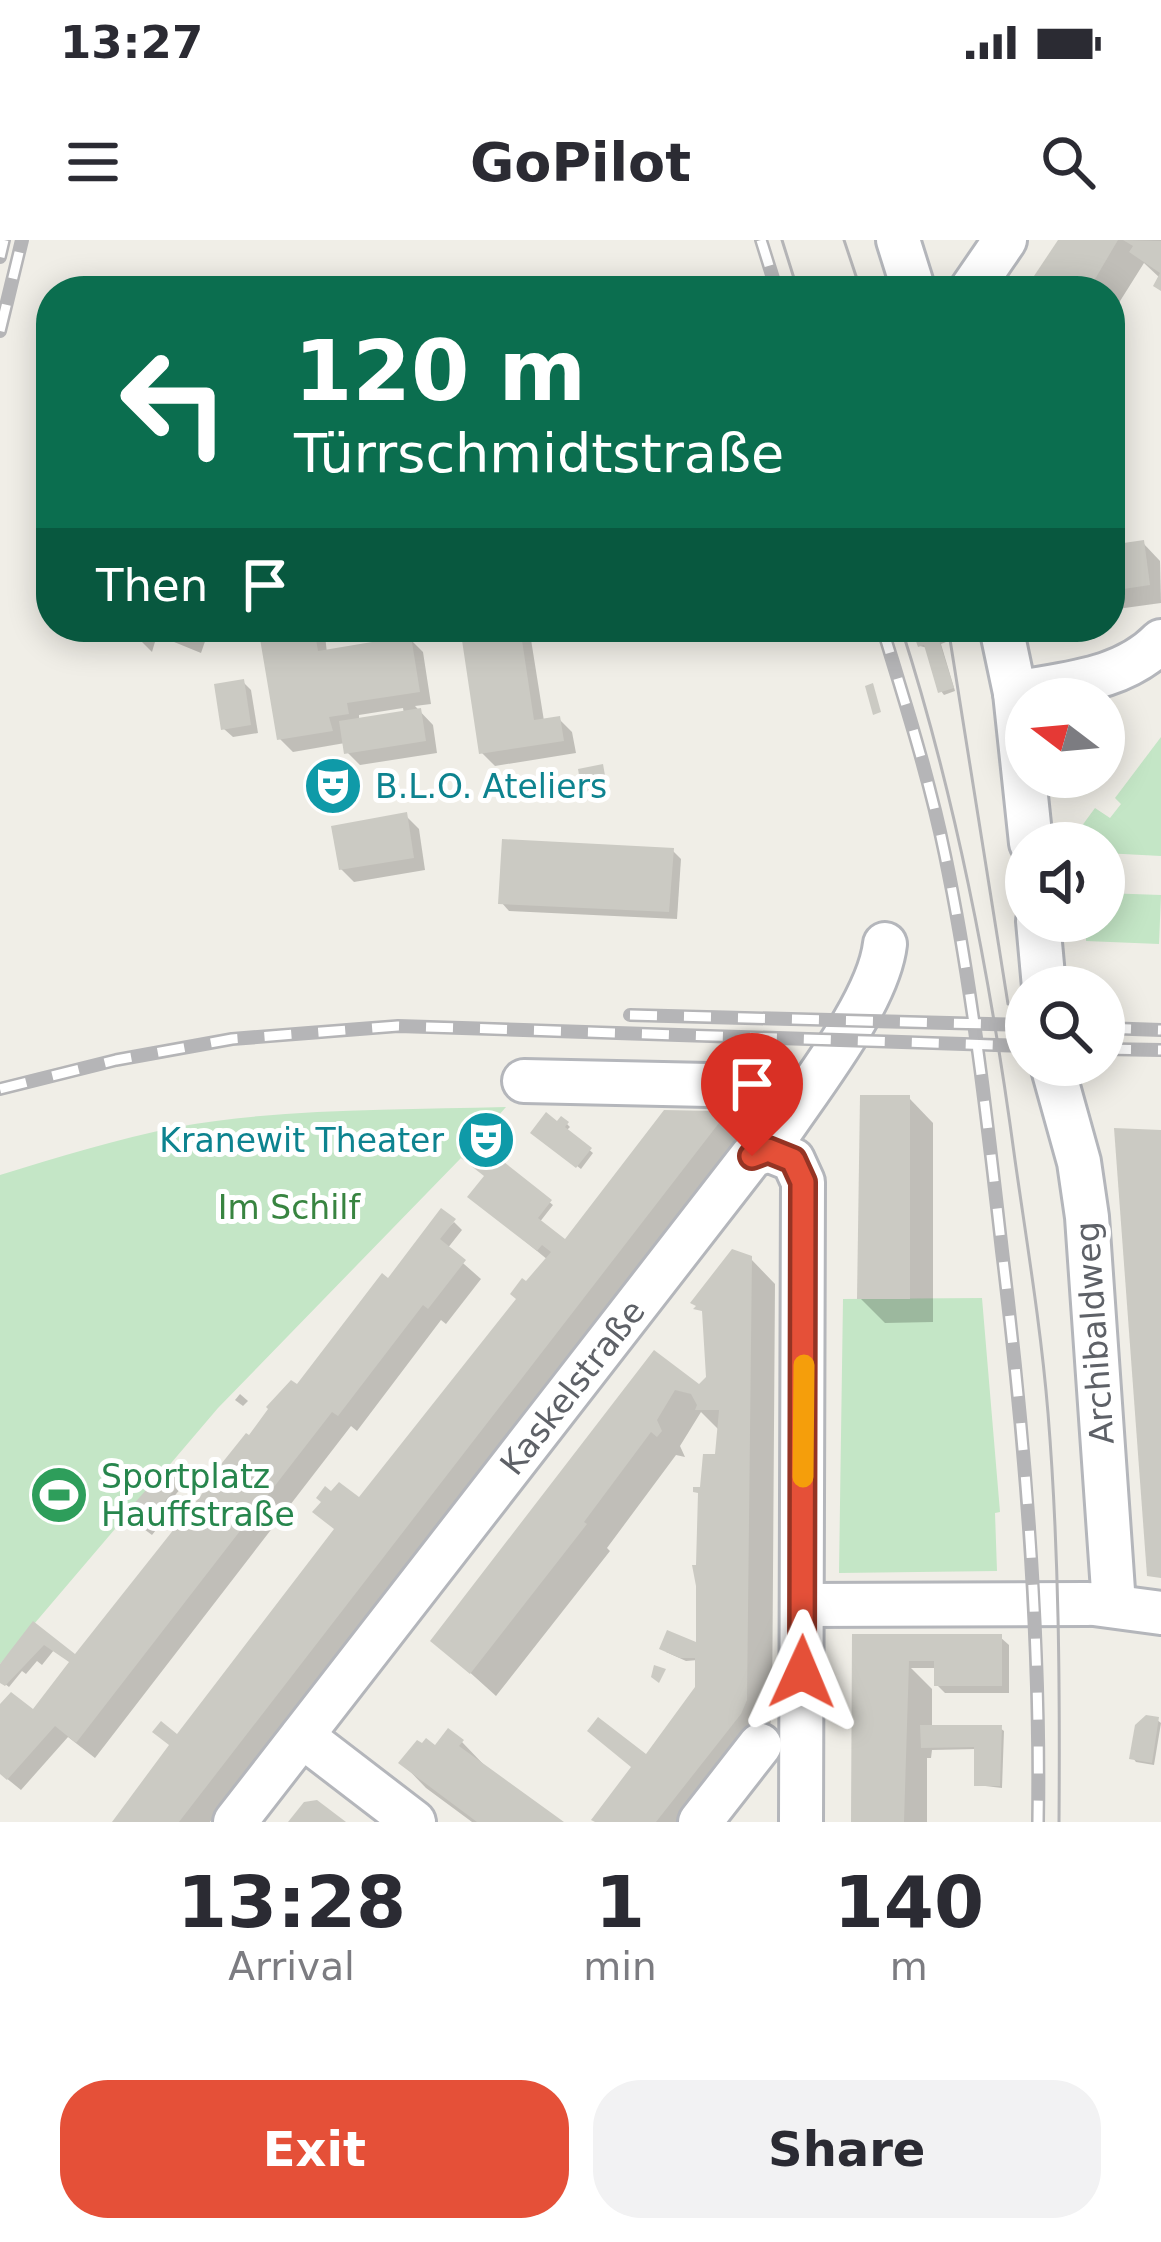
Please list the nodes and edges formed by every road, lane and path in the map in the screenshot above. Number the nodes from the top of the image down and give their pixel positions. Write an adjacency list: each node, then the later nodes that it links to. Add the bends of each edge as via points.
1 (898, 240): 3 (street)
2 (1005, 240): 4 (street)
3 (909, 276)
4 (980, 276)
5 (1161, 641): 8 (street, via 1143,660)
6 (1004, 642): 7 (street)
7 (1012, 678)
8 (1089, 678)
9 (885, 944): 12 (street, Kaskelstraße, via 863,1004)
10 (524, 1081): 12 (street, via 709,1084 747,1094)
11 (1058, 1086): 14 (street, Archibaldweg, via 1087,1216)
12 (776, 1137): 13 (street, via 803,1182); 16 (street, Kaskelstraße, via 752,1156)
13 (803, 1605): 14 (street); 21 (street)
14 (1098, 1605): 15 (street)
15 (1161, 1613)
16 (302, 1736): 18 (street, Kaskelstraße); 19 (street)
17 (760, 1745): 20 (street)
18 (235, 1822)
19 (414, 1822)
20 (700, 1822)
21 (801, 1822)

